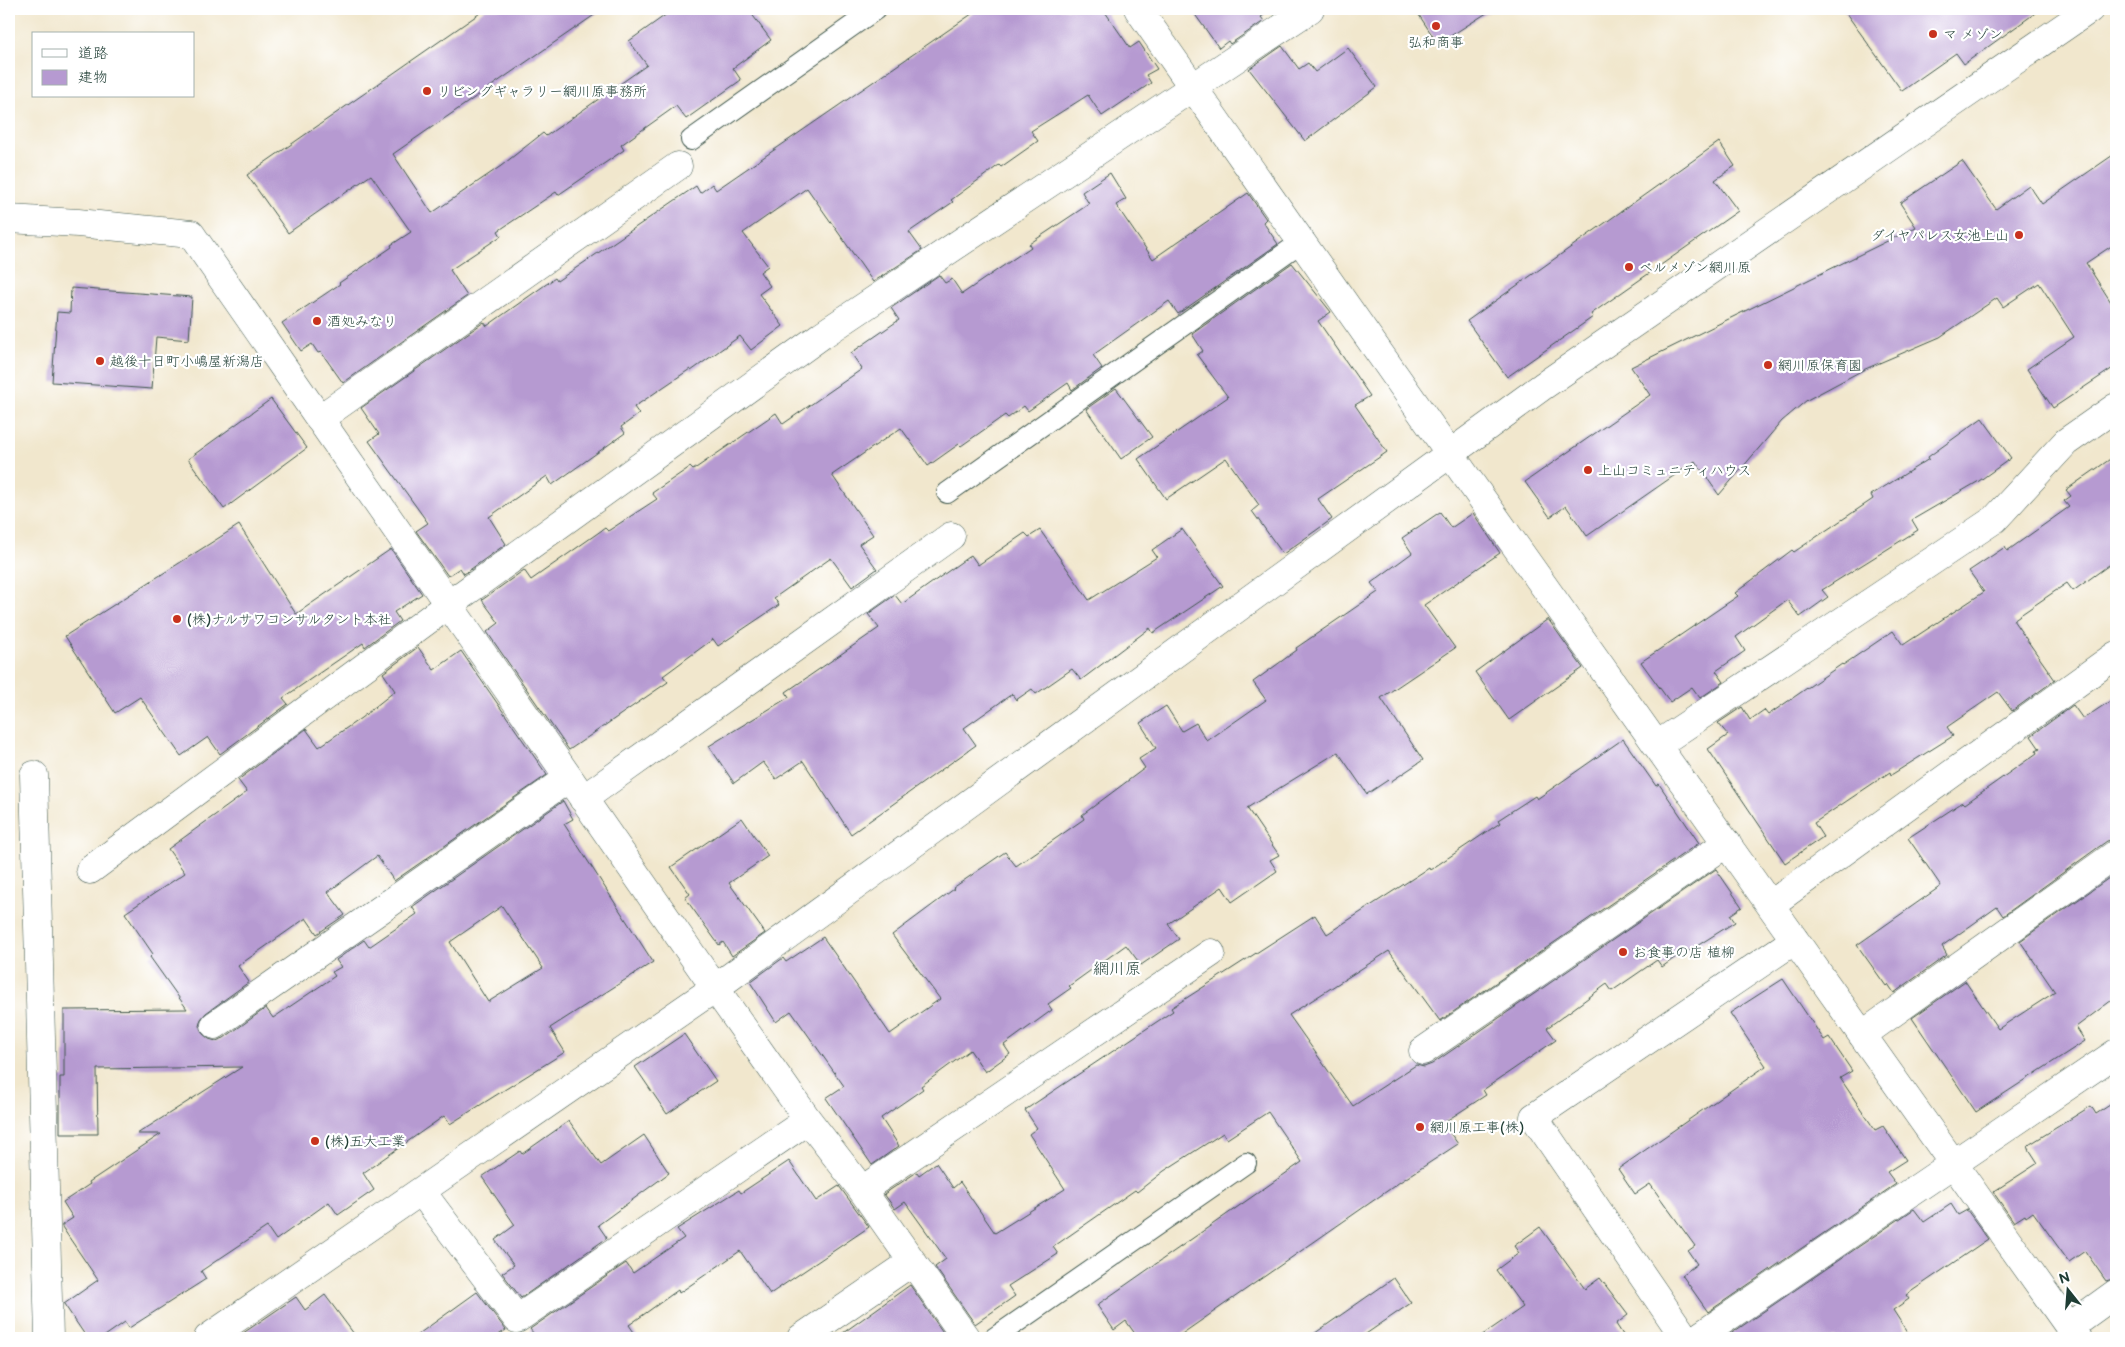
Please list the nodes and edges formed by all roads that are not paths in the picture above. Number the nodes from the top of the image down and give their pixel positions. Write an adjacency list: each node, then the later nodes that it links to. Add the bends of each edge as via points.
1 (876, 9): 6 (lane)
2 (1138, 9): 5 (street)
3 (1310, 9): 5 (street)
4 (2090, 9): 12 (street, via 1543,386)
5 (1193, 86): 9 (street); 15 (street, via 822,335)
6 (691, 140)
7 (678, 166): 11 (street)
8 (9, 219): 11 (street, via 78,222 191,234)
9 (1302, 242): 12 (street); 13 (lane)
10 (2116, 407): 17 (street, via 2066,442 1996,518)
11 (319, 418): 15 (street)
12 (1451, 454): 17 (street); 26 (street)
13 (947, 493)
14 (951, 536): 19 (street)
15 (448, 605): 19 (street); 22 (street)
16 (2116, 655): 23 (street)
17 (1657, 746): 20 (street)
18 (34, 774): 39 (street)
19 (576, 788): 26 (street); 27 (street)
20 (1727, 843): 23 (street); 29 (street)
21 (2116, 854): 28 (street)
22 (90, 870)
23 (1770, 905): 24 (street)
24 (1795, 940): 28 (street); 44 (street, via 1534,1117)
25 (1210, 953): 34 (street)
26 (714, 988): 31 (street); 35 (street)
27 (215, 1024)
28 (1862, 1034): 33 (street)
29 (1423, 1051)
30 (2116, 1053): 33 (street)
31 (808, 1120): 34 (street); 35 (street, via 517,1319)
32 (1246, 1163): 43 (lane)
33 (1954, 1164): 38 (street); 45 (street)
34 (862, 1190): 36 (street)
35 (421, 1191): 40 (street)
36 (912, 1262): 41 (street); 42 (street)
37 (2116, 1293): 38 (street)
38 (2073, 1332)
39 (49, 1338)
40 (208, 1338)
41 (801, 1338)
42 (966, 1338)
43 (994, 1338)
44 (1685, 1338)
45 (1697, 1338)

